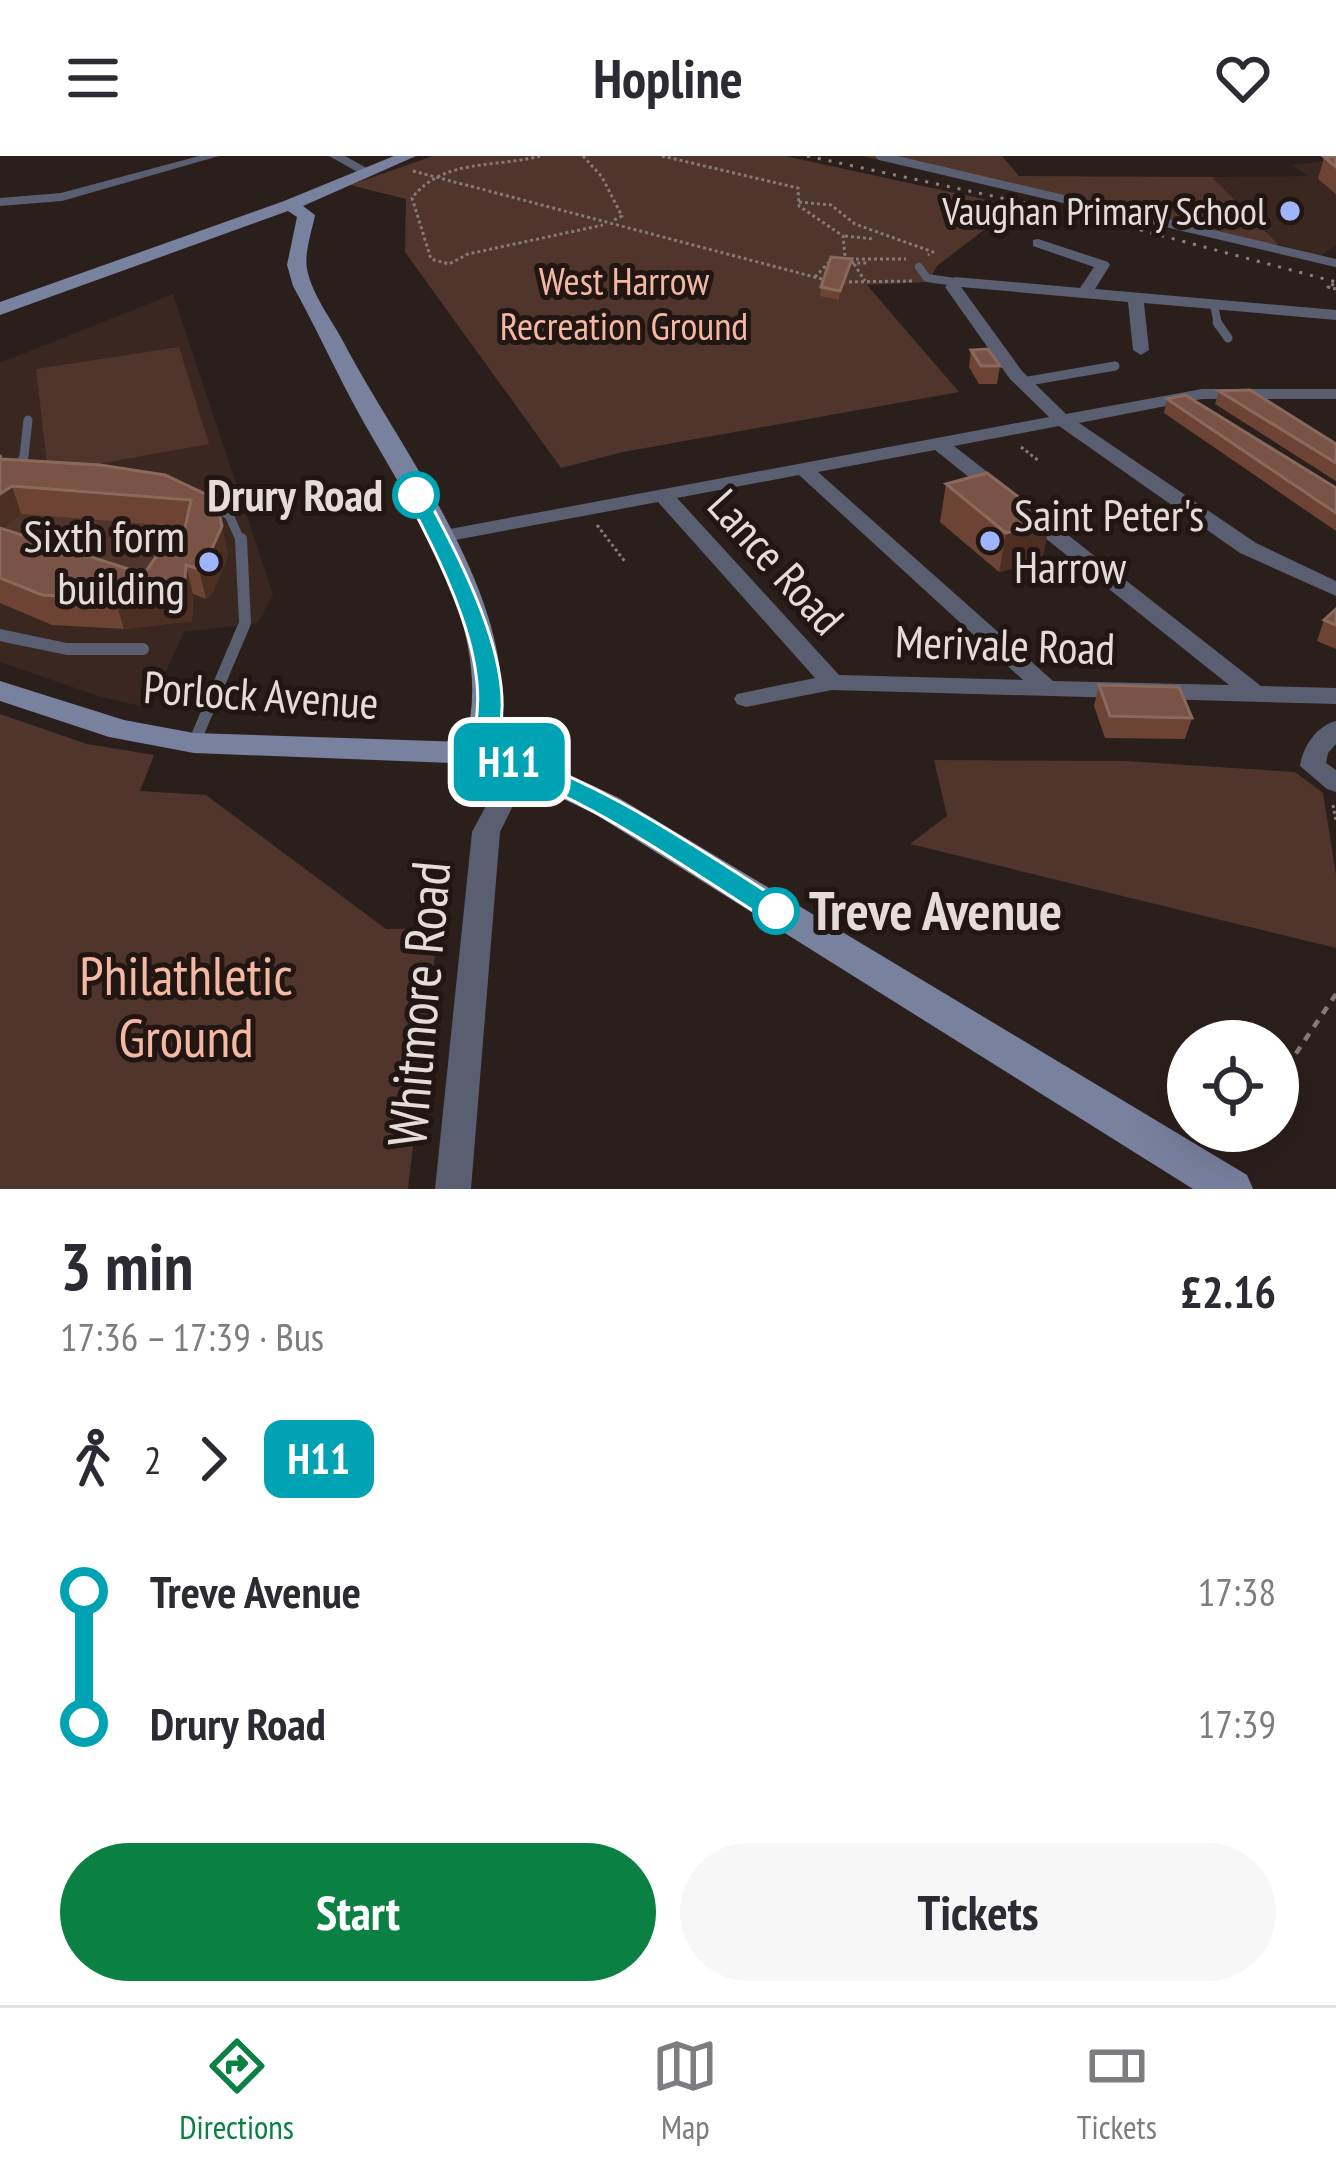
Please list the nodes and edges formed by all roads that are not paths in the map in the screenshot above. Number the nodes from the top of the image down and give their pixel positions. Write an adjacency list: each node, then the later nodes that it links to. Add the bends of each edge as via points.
1 (213, 156): 6 (street, via 76,192)
2 (335, 156): 5 (street)
3 (880, 156): 9 (lane)
4 (404, 162): 5 (street)
5 (366, 171): 7 (street)
6 (0, 202)
7 (290, 205): 14 (street); 33 (street, Whitmore Road, via 306,215 296,265 303,286)
8 (1038, 243): 12 (street, via 1103,265)
9 (1336, 262)
10 (920, 263): 11 (lane, via 927,278)
11 (955, 282): 12 (street); 20 (street)
12 (1085, 293): 13 (street)
13 (1136, 298): 15 (street); 18 (street)
14 (6, 302)
15 (1214, 304): 16 (street); 17 (lane)
16 (1336, 315)
17 (1228, 338)
18 (1134, 339)
19 (1114, 366): 20 (lane)
20 (1023, 382): 23 (street)
21 (1336, 394): 22 (street)
22 (1183, 397): 23 (street); 25 (street)
23 (1061, 419): 26 (street); 34 (street, via 1248,548)
24 (28, 420): 29 (lane)
25 (1222, 422)
26 (938, 443): 27 (street); 40 (street)
27 (803, 469): 31 (street); 38 (street)
28 (0, 472): 29 (lane)
29 (15, 475): 30 (lane)
30 (38, 480)
31 (663, 495): 33 (street); 37 (street, Lance Road)
32 (196, 501): 44 (lane, via 229,515 241,535 245,623)
33 (439, 537): 45 (street, Whitmore Road, via 464,586 484,665)
34 (1336, 589)
35 (0, 635): 36 (lane, via 67,650)
36 (143, 649)
37 (832, 682): 38 (street, Merivale Road); 42 (street, Merivale Road)
38 (1048, 688): 40 (street, Merivale Road)
39 (0, 692): 44 (street, Porlock Avenue, via 120,730)
40 (1254, 693): 41 (street, Merivale Road)
41 (1336, 696)
42 (746, 699)
43 (1336, 729): 46 (street, via 1313,766)
44 (194, 743): 45 (street, Porlock Avenue)
45 (484, 766): 47 (street, via 607,806); 48 (street, Whitmore Road, via 486,832)
46 (1336, 783)
47 (1225, 1177)
48 (454, 1189)

